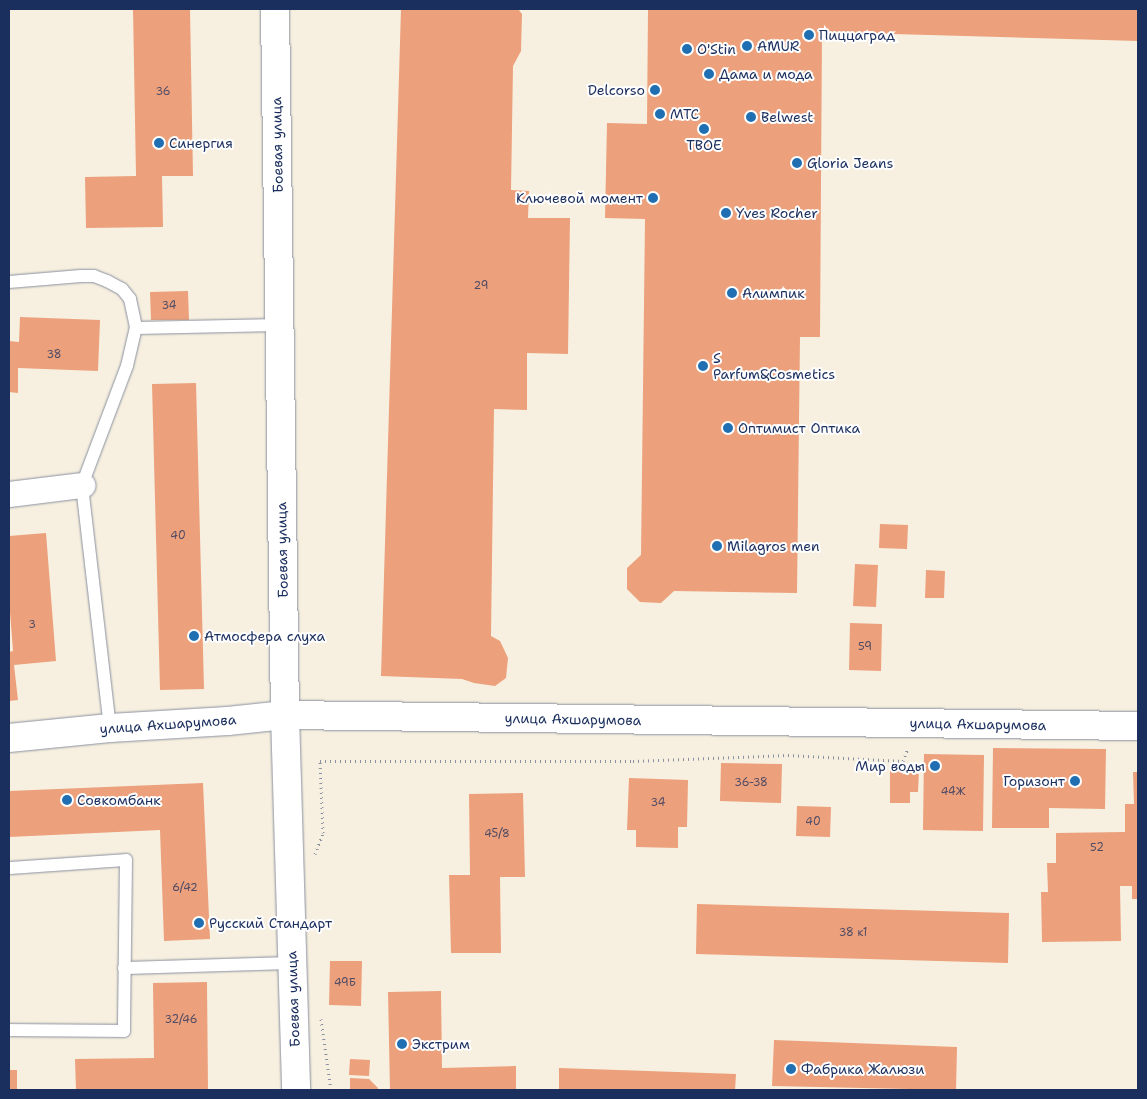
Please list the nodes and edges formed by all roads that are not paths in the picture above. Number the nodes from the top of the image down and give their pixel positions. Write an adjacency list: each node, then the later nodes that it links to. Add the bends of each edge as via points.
1 (275, 9): 3 (street, Боевая улица)
2 (9, 282): 4 (lane, via 94,276 122,290 130,299)
3 (279, 325): 4 (lane); 7 (street, Боевая улица)
4 (136, 328): 5 (lane, via 127,366)
5 (82, 485): 6 (street); 9 (lane)
6 (9, 494)
7 (284, 715): 8 (street, улица Ахшарумова); 9 (street, улица Ахшарумова); 12 (street, Боевая улица)
8 (1138, 726)
9 (110, 728): 10 (street, улица Ахшарумова)
10 (9, 738)
11 (9, 868): 13 (lane, via 126,860)
12 (292, 963): 13 (lane); 15 (street, Боевая улица)
13 (124, 968): 14 (lane, via 124,1031)
14 (9, 1030)
15 (296, 1090)

